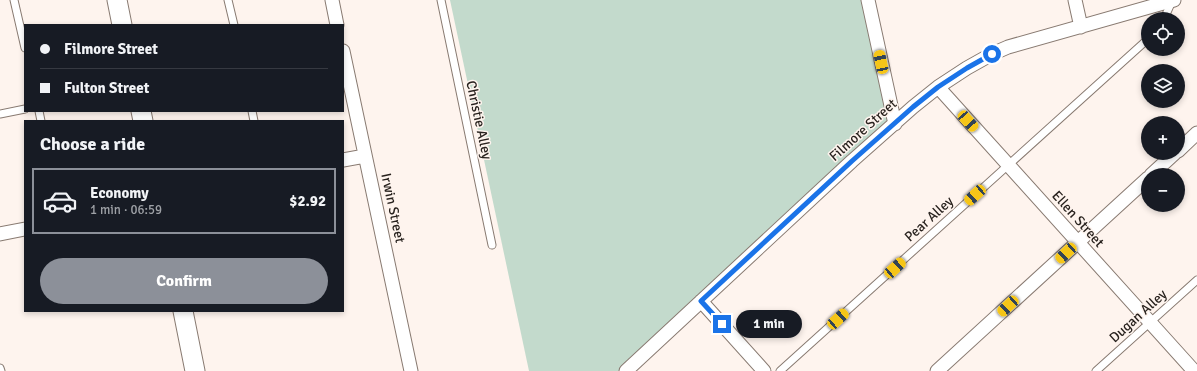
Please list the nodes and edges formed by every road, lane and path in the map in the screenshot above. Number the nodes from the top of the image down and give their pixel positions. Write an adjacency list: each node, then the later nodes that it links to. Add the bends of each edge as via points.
1 (14, 0): 14 (lane)
2 (117, 0): 10 (street)
3 (228, 0): 11 (lane)
4 (333, 0): 12 (street)
5 (441, 0): 32 (lane, Christie Alley)
6 (868, 0): 20 (street)
7 (1075, 0): 13 (street)
8 (1173, 0): 9 (lane); 13 (street, Filmore Street)
9 (1167, 12)
10 (122, 24)
11 (234, 24)
12 (337, 24)
13 (1080, 27): 17 (street, Filmore Street, via 1008,47 967,68)
14 (24, 44)
15 (1141, 45): 26 (lane, Pear Alley)
16 (344, 56): 23 (street, Irwin Street)
17 (938, 87): 20 (street, Filmore Street); 26 (street, Ellen Street)
18 (24, 109): 19 (lane)
19 (0, 114)
20 (895, 124): 34 (street, Filmore Street)
21 (1197, 133): 22 (street)
22 (1185, 144)
23 (365, 156): 24 (street); 38 (street, Irwin Street)
24 (344, 160)
25 (1167, 160): 27 (street)
26 (1008, 165): 31 (street, Ellen Street); 41 (lane, Pear Alley)
27 (1159, 168)
28 (1141, 184): 31 (street)
29 (24, 229): 30 (street)
30 (0, 234)
31 (1078, 242): 36 (street, Ellen Street); 42 (street)
32 (492, 245)
33 (1197, 280): 36 (lane, Dugan Alley)
34 (701, 301): 39 (street, Filmore Street); 40 (street)
35 (183, 312): 37 (street)
36 (1149, 322): 43 (lane, Dugan Alley); 44 (street, Ellen Street)
37 (195, 371)
38 (411, 371)
39 (626, 371)
40 (764, 371)
41 (780, 371)
42 (937, 371)
43 (1096, 371)
44 (1194, 371)

